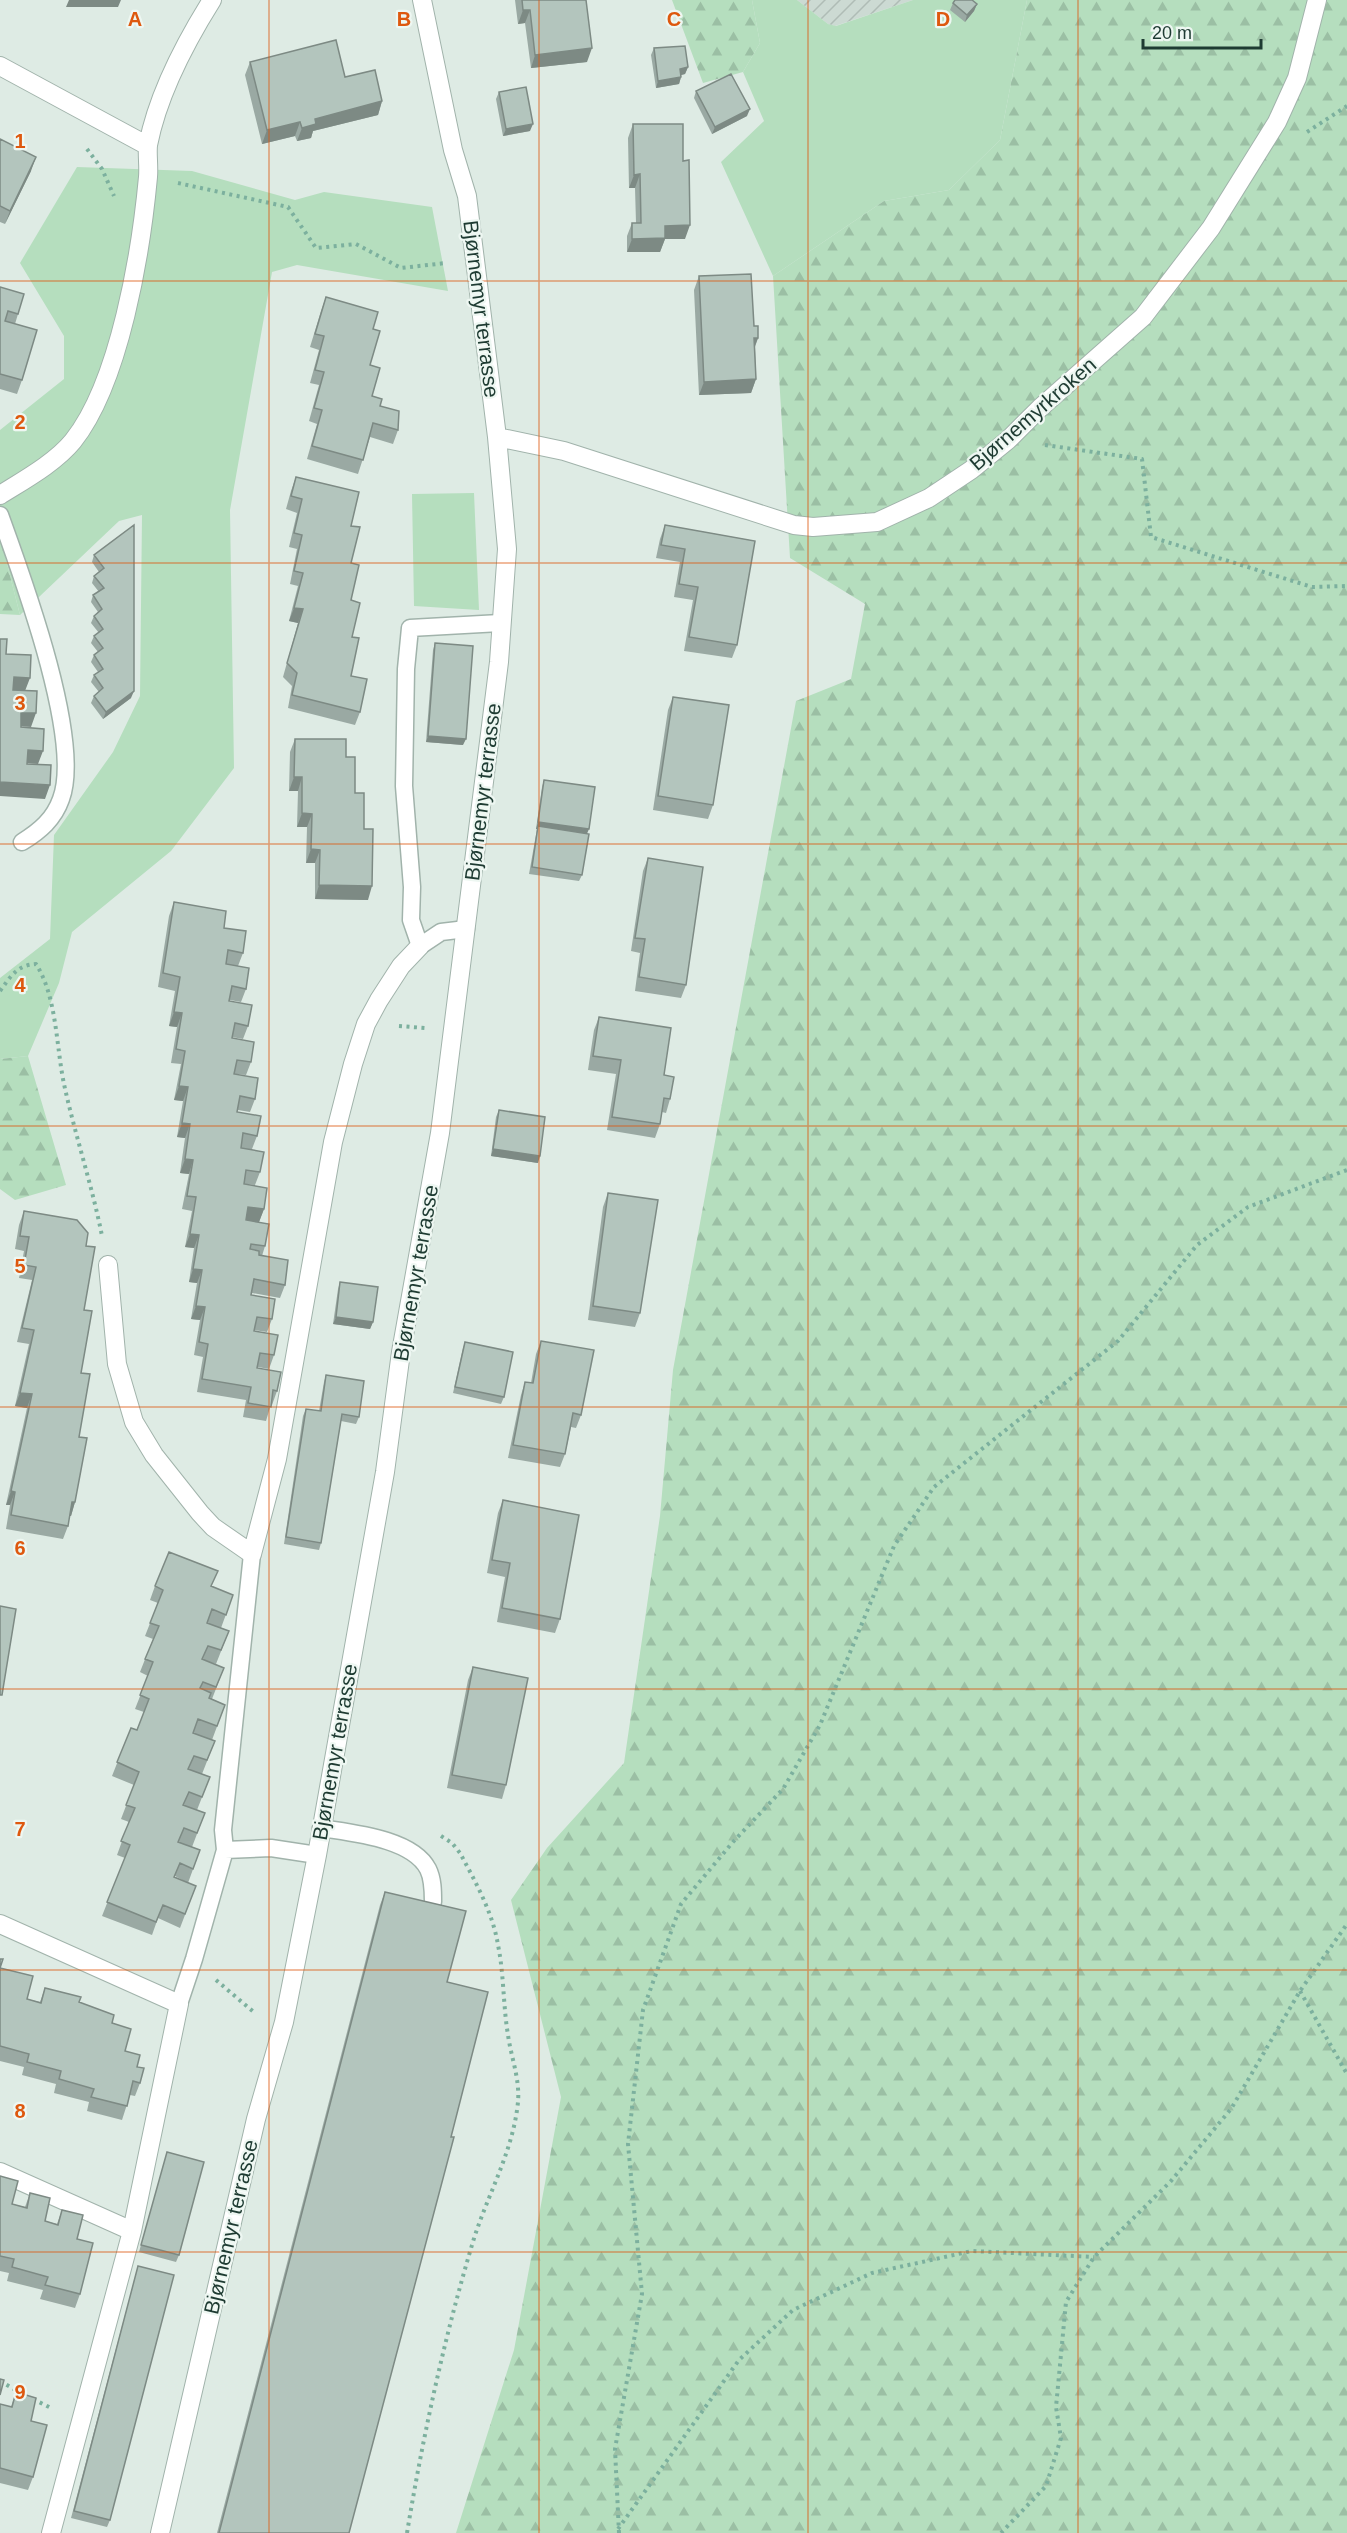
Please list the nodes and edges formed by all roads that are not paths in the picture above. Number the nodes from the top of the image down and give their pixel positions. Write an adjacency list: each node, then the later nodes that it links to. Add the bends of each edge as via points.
1 (212, 0): 5 (street, via 183,47)
2 (422, 0): 6 (street, Bjørnemyr terrasse, via 453,150 467,196)
3 (1317, 0): 6 (street, Bjørnemyrkroken, via 1297,78 1277,122 1211,228 1143,317 1008,440 929,498 888,519 854,526 794,525 564,451)
4 (0, 66): 5 (street)
5 (148, 146): 7 (street, via 148,176 132,280 99,398 72,442)
6 (497, 437): 9 (street, Bjørnemyr terrasse, via 507,549)
7 (0, 495)
8 (0, 515): 10 (lane, via 34,613 66,753 65,780 52,817 40,831)
9 (500, 623): 11 (street, Bjørnemyr terrasse, via 499,662); 12 (lane, via 410,628 404,786 411,920)
10 (22, 842)
11 (466, 929): 12 (lane, via 441,932); 15 (street, Bjørnemyr terrasse, via 440,1132 401,1352 385,1472)
12 (420, 946): 14 (street, via 401,966 366,1024 333,1142 277,1459)
13 (108, 1265): 14 (street, via 117,1364 134,1422 154,1455 200,1513)
14 (252, 1554): 16 (lane, via 223,1830)
15 (321, 1828): 17 (street, Bjørnemyr terrasse); 18 (lane, via 376,1838 411,1853 428,1869)
16 (225, 1850): 17 (lane, via 272,1848); 20 (lane)
17 (317, 1855): 24 (street, Bjørnemyr terrasse, via 284,2022 256,2120)
18 (433, 1902)
19 (0, 1924): 20 (street)
20 (178, 2004): 22 (street)
21 (0, 2172): 22 (street)
22 (132, 2231): 23 (street)
23 (51, 2533)
24 (160, 2533)

